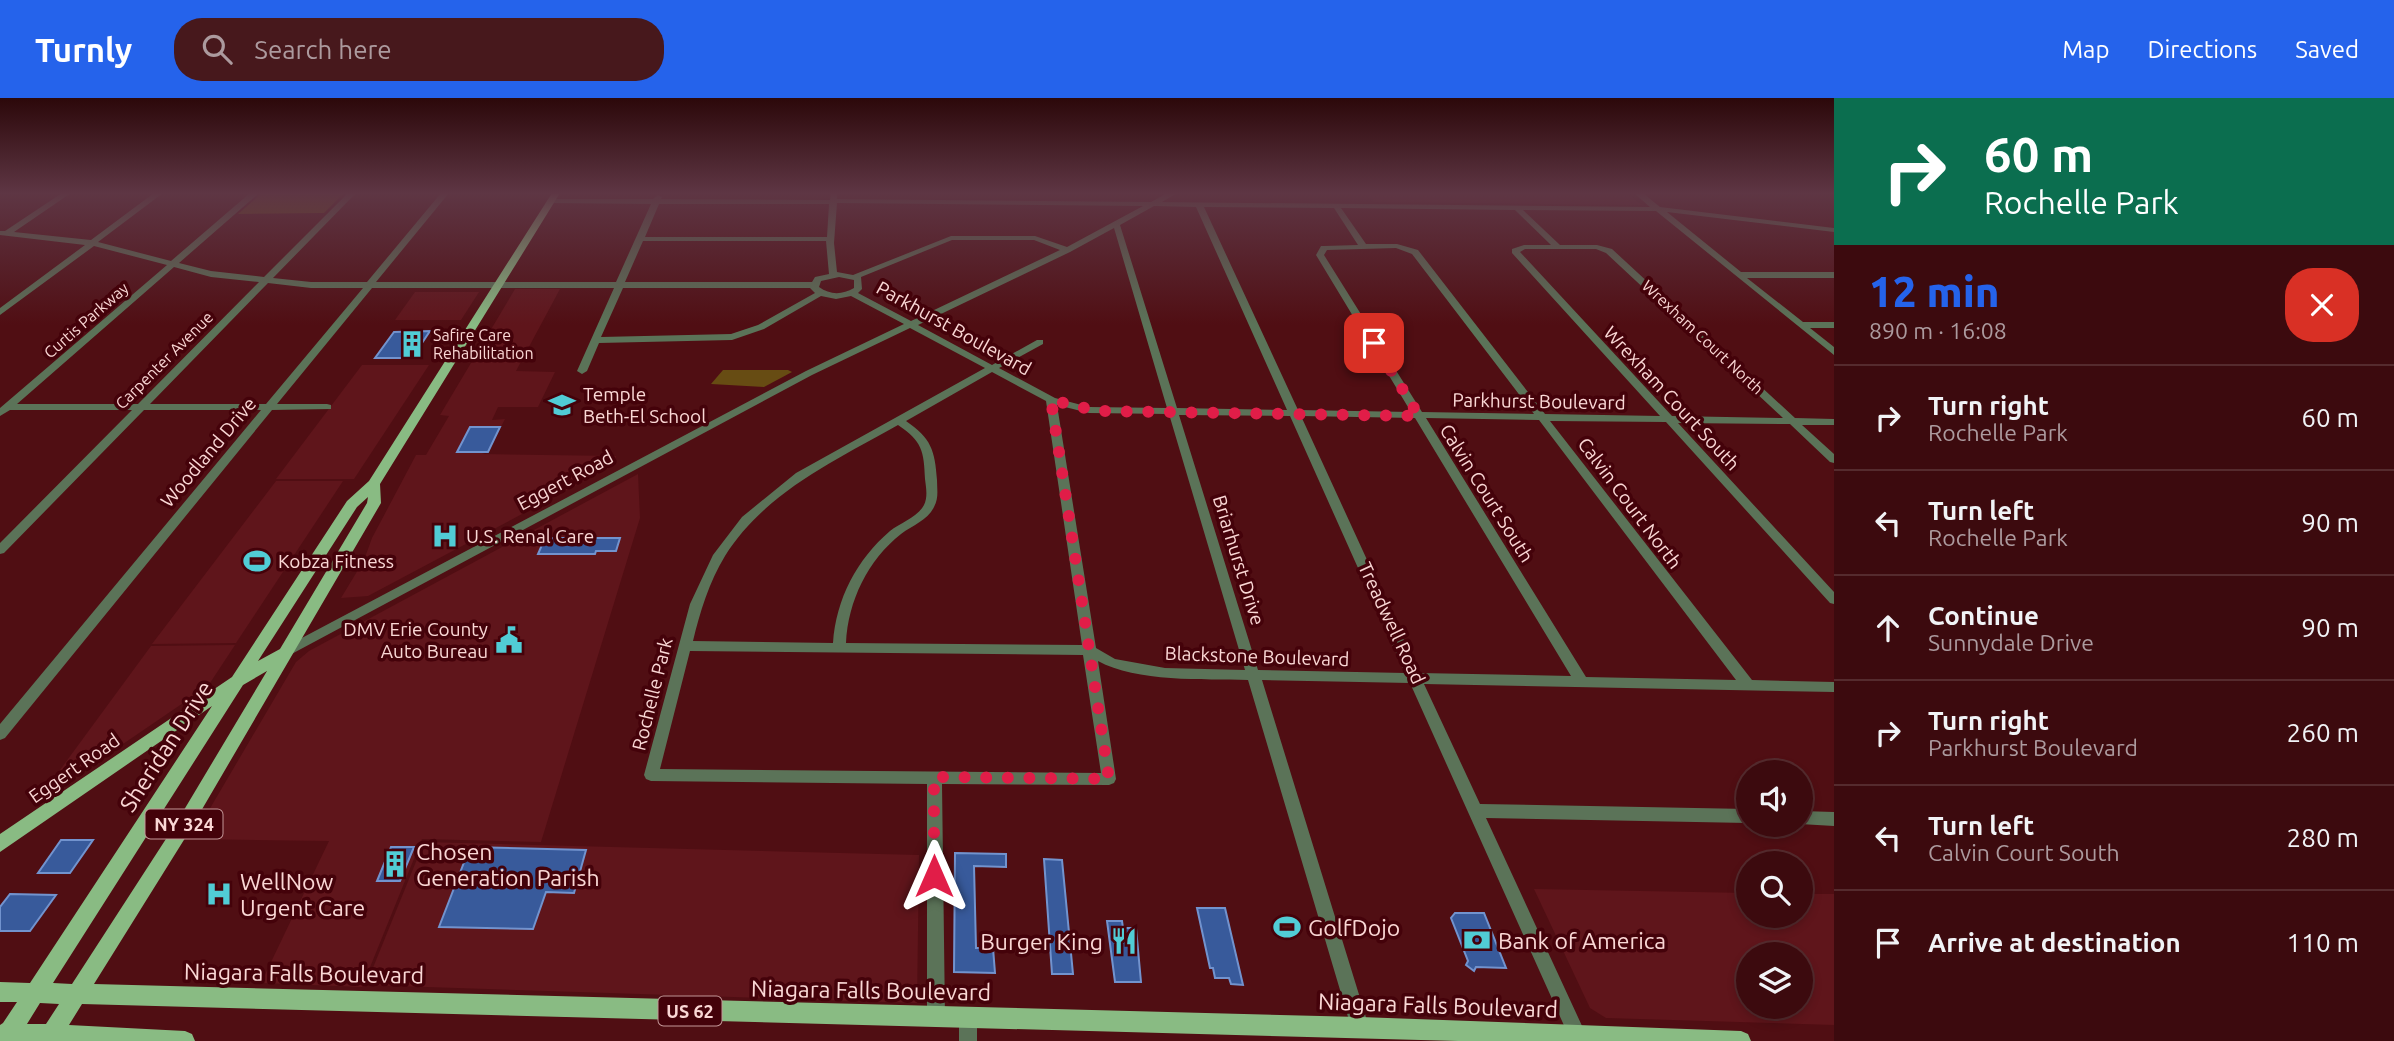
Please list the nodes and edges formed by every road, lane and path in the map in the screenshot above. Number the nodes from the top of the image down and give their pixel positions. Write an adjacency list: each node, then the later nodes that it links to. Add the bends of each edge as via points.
1 (25, 237): 17 (street)
2 (100, 237): 17 (street)
3 (204, 237): 21 (street, Curtis Parkway)
4 (308, 237): 26 (street, Carpenter Avenue)
5 (409, 237): 28 (street, Woodland Drive)
6 (529, 237): 27 (main road, Sheridan Drive / NY 324)
7 (960, 237): 25 (street)
8 (1035, 237): 20 (street)
9 (1094, 237): 20 (street, Eggert Road)
10 (1119, 237): 46 (street, Briarhurst Drive)
11 (1214, 237): 47 (street, Treadwell Road)
12 (1357, 237): 18 (street)
13 (1547, 237): 19 (street)
14 (1691, 237): 23 (street)
15 (639, 239): 16 (street); 29 (street)
16 (830, 239): 22 (street)
17 (92, 243): 21 (street); 32 (street)
18 (1363, 246): 48 (street, Calvin Court South, via 1329,246 1320,255); 49 (street, Calvin Court North, via 1397,246 1415,252)
19 (1558, 247): 51 (street, Wrexham Court South, via 1515,251); 52 (street, Wrexham Court North, via 1597,247 1613,254)
20 (1068, 250): 33 (street, Eggert Road)
21 (172, 265): 26 (street); 45 (street, Curtis Parkway)
22 (833, 274): 25 (street); 30 (street, via 818,279)
23 (1738, 275): 24 (street); 34 (street)
24 (1834, 275)
25 (855, 277): 31 (street, via 860,286)
26 (265, 281): 28 (street); 42 (street, Carpenter Avenue)
27 (498, 285): 28 (street); 29 (street); 55 (main road, Sheridan Drive / NY 324)
28 (368, 286): 43 (street, Woodland Drive)
29 (619, 286): 30 (street); 36 (street)
30 (817, 289): 31 (street, via 833,296); 36 (street, via 761,327 732,337)
31 (852, 293): 33 (street, Parkhurst Boulevard)
32 (0, 312)
33 (909, 325): 39 (street, Parkhurst Boulevard); 61 (street, Eggert Road, via 809,373)
34 (1801, 325): 35 (street); 38 (street)
35 (1834, 325)
36 (595, 340): 40 (street)
37 (1040, 341): 39 (street, Rochelle Park)
38 (1834, 352)
39 (992, 369): 41 (street, Parkhurst Boulevard); 50 (street, Rochelle Park)
40 (582, 371)
41 (1051, 400): 46 (street, Parkhurst Boulevard, via 1089,410); 60 (street)
42 (140, 407): 43 (street); 45 (street); 56 (street, Carpenter Avenue)
43 (268, 407): 44 (street); 68 (street, Woodland Drive)
44 (327, 407)
45 (2, 409)
46 (1174, 413): 47 (street, Parkhurst Boulevard); 62 (street, Briarhurst Drive)
47 (1296, 414): 48 (street, Parkhurst Boulevard); 64 (street, Treadwell Road)
48 (1419, 416): 49 (street, Parkhurst Boulevard); 65 (street, Calvin Court South)
49 (1543, 418): 51 (street, Parkhurst Boulevard); 66 (street, Calvin Court North)
50 (898, 420): 58 (street, Rochelle Park, via 800,475 746,520 705,579); 59 (street, via 929,448 932,499 925,511 891,536 859,575 846,604)
51 (1669, 420): 52 (street, Parkhurst Boulevard); 57 (street, Wrexham Court South)
52 (1793, 422): 53 (street, Parkhurst Boulevard); 54 (street, Wrexham Court North)
53 (1834, 422)
54 (1834, 460)
55 (374, 484): 61 (main road, Sheridan Drive / NY 324, via 374,503); 63 (main road, Sheridan Drive / NY 324, via 352,504)
56 (0, 550)
57 (1834, 600)
58 (684, 646): 59 (street, Blackstone Boulevard); 69 (street, Rochelle Park, via 651,775)
59 (839, 647): 60 (street, Blackstone Boulevard)
60 (1088, 650): 62 (street, Blackstone Boulevard, via 1112,663 1145,671); 69 (street, Rochelle Park, via 1109,779)
61 (286, 652): 63 (main road, Eggert Road); 77 (main road, Sheridan Drive / NY 324)
62 (1254, 675): 64 (street, Blackstone Boulevard); 80 (street, Briarhurst Drive)
63 (240, 679): 74 (main road, Eggert Road); 76 (main road, Sheridan Drive / NY 324)
64 (1418, 679): 65 (street, Blackstone Boulevard); 70 (street, Treadwell Road)
65 (1582, 682): 66 (street, Blackstone Boulevard)
66 (1748, 685): 67 (street, Blackstone Boulevard)
67 (1834, 687)
68 (0, 734)
69 (934, 777): 78 (street)
70 (1478, 811): 71 (street); 83 (street, Treadwell Road)
71 (1736, 816)
72 (1813, 818): 73 (street)
73 (1834, 819)
74 (0, 844)
75 (0, 992): 76 (main road, Niagara Falls Boulevard)
76 (37, 993): 77 (main road, Niagara Falls Boulevard / US 62); 81 (main road, Sheridan Drive)
77 (79, 994): 78 (main road, Niagara Falls Boulevard / US 62); 82 (main road, Sheridan Drive / NY 324)
78 (936, 1018): 79 (main road, Niagara Falls Boulevard / US 62)
79 (968, 1019): 80 (main road, Niagara Falls Boulevard / US 62); 85 (street)
80 (1360, 1027): 83 (main road, Niagara Falls Boulevard / US 62)
81 (5, 1036): 82 (main road)
82 (48, 1039): 84 (main road)
83 (1581, 1039): 86 (main road, Niagara Falls Boulevard / US 62)
84 (185, 1041)
85 (968, 1041)
86 (1741, 1041)

